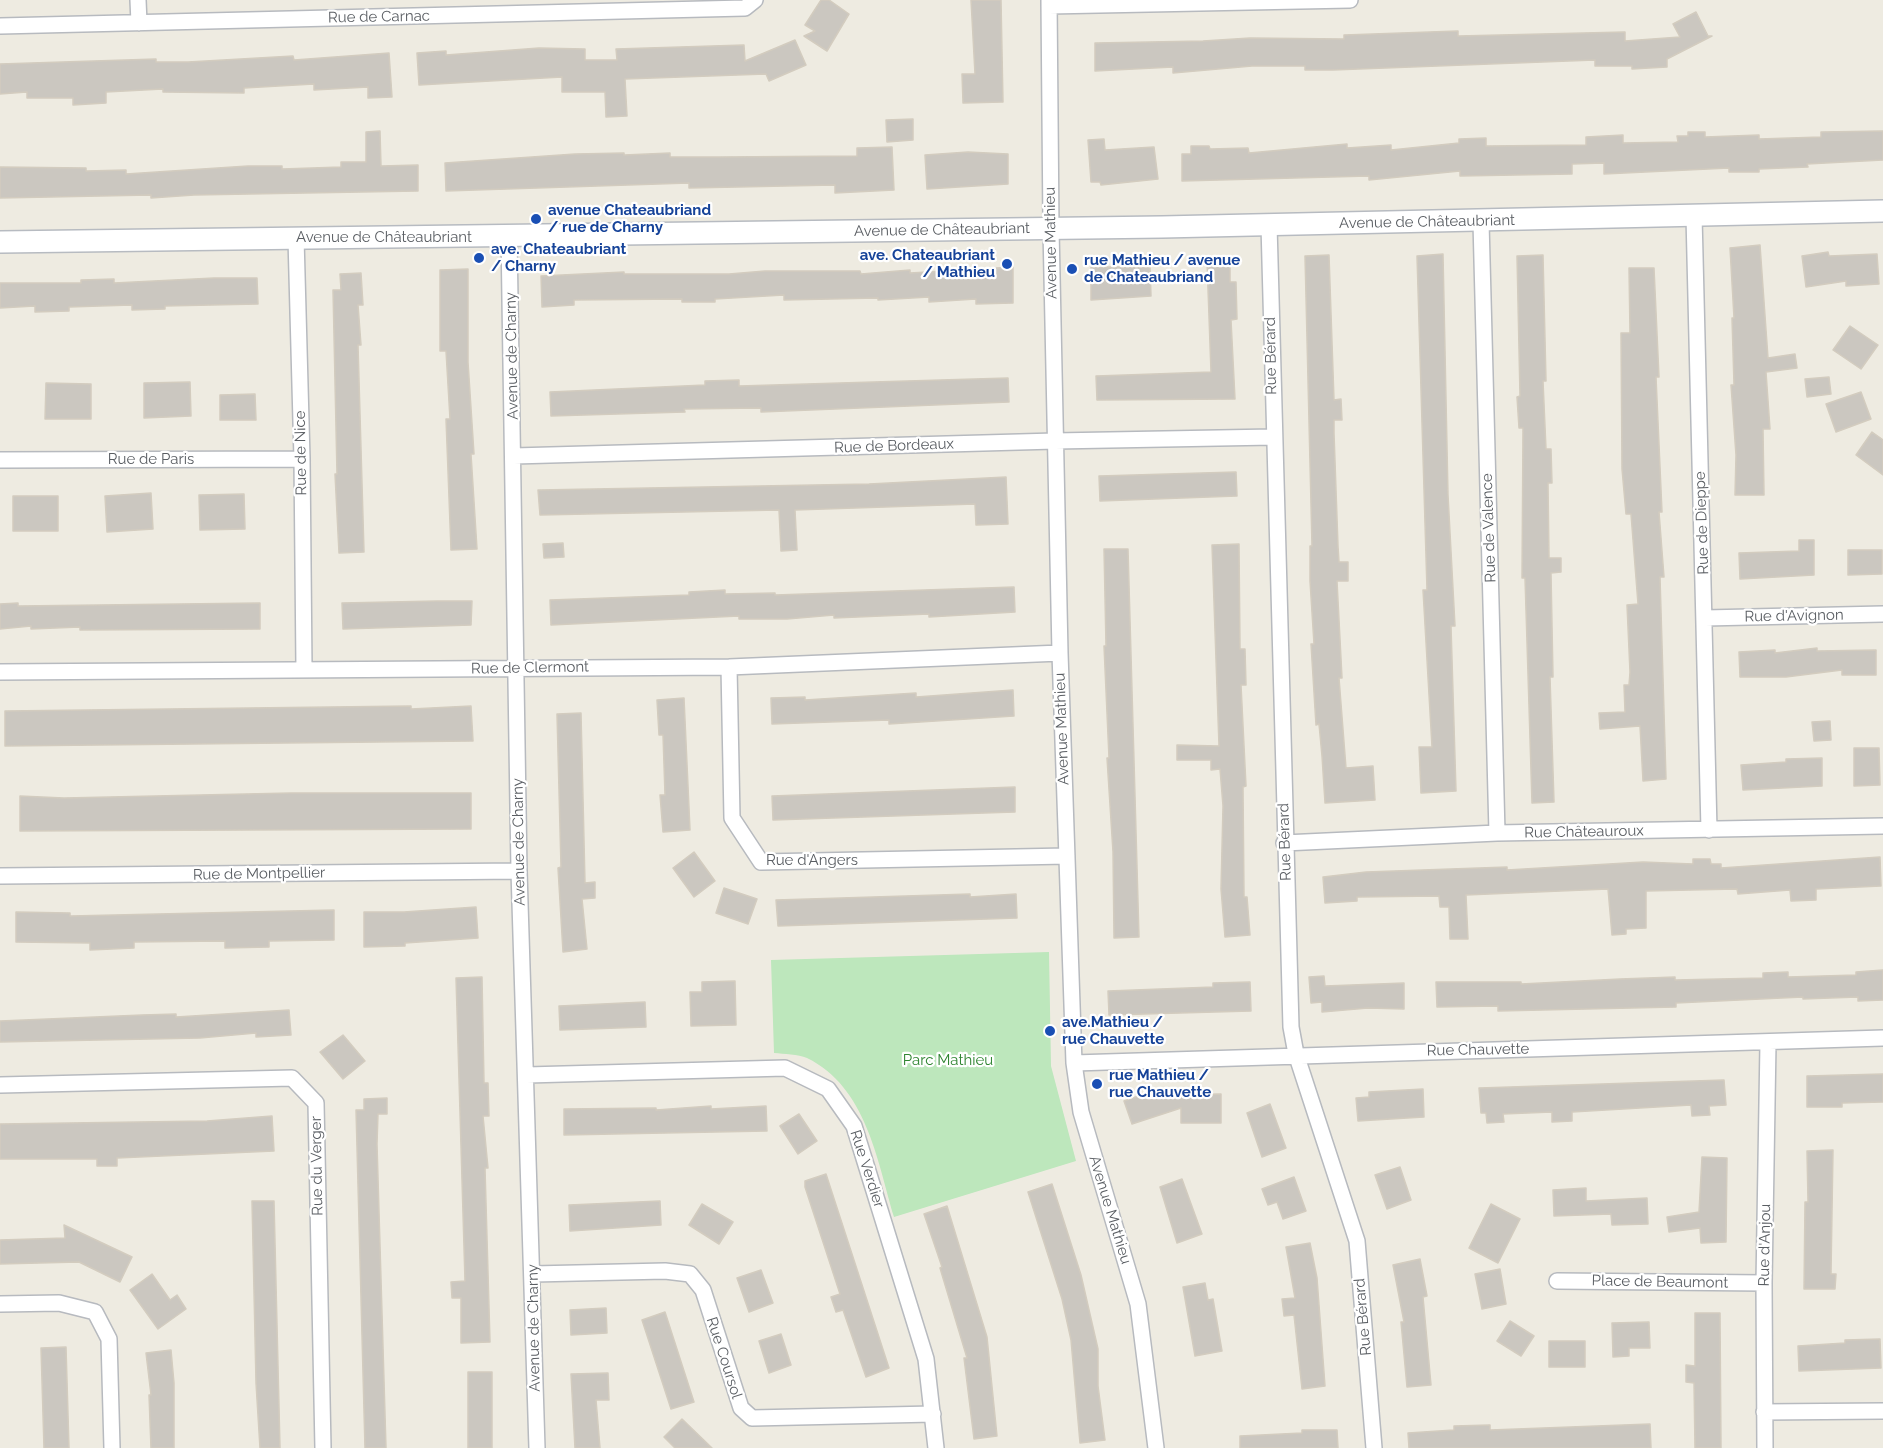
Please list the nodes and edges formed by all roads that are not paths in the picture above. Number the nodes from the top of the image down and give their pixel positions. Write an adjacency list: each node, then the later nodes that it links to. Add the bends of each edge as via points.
1 (138, 0): 6 (street)
2 (755, 0): 6 (street, Rue de Carnac, via 745,8)
3 (1350, 0): 4 (street)
4 (1266, 2): 5 (street)
5 (1049, 3): 12 (street, Avenue Mathieu)
6 (139, 23): 7 (street, Rue de Carnac)
7 (0, 26)
8 (1883, 211): 9 (street, Avenue de Châteaubriant)
9 (1694, 216): 10 (street, Avenue de Châteaubriant); 22 (street, Rue de Dieppe)
10 (1481, 222): 11 (street, Avenue de Châteaubriant); 30 (street, Rue de Valence)
11 (1269, 225): 12 (street, Avenue de Châteaubriant); 16 (street, Rue Bérard)
12 (1051, 229): 13 (street, Avenue de Châteaubriant); 17 (street, Avenue Mathieu)
13 (509, 236): 14 (street, Avenue de Châteaubriant); 18 (street, Avenue de Charny)
14 (296, 238): 15 (street, Avenue de Châteaubriant); 19 (street, Rue de Nice)
15 (0, 243)
16 (1273, 437): 17 (street, Rue de Bordeaux); 31 (street, Rue Bérard)
17 (1055, 441): 18 (street, Rue de Bordeaux); 23 (street, Avenue Mathieu)
18 (514, 456): 25 (street, Avenue de Charny)
19 (302, 459): 20 (street, Rue de Paris); 26 (street, Rue de Nice)
20 (0, 460)
21 (1883, 614): 22 (street, Rue d'Avignon)
22 (1705, 618): 29 (street, Rue de Dieppe)
23 (1060, 653): 24 (street, Rue de Clermont); 32 (street, Avenue Mathieu)
24 (729, 667): 25 (street, Rue de Clermont); 32 (street, Rue d'Angers, via 732,818 761,862)
25 (515, 668): 26 (street, Rue de Clermont); 33 (street, Avenue de Charny)
26 (304, 669): 27 (street, Rue de Clermont)
27 (0, 672)
28 (1883, 826): 29 (street, Rue Châteauroux)
29 (1709, 830): 30 (street, Rue Châteauroux)
30 (1497, 833): 31 (street, Rue Châteauroux)
31 (1284, 843): 37 (street, Rue Bérard, via 1291,1028)
32 (1066, 856): 38 (street, Avenue Mathieu)
33 (519, 871): 34 (street, Rue de Montpellier); 39 (street, Avenue de Charny)
34 (0, 876)
35 (1883, 1038): 36 (street, Rue Chauvette)
36 (1768, 1042): 37 (street, Rue Chauvette); 43 (street, Rue d'Anjou)
37 (1296, 1054): 38 (street, Rue Chauvette); 53 (street, Rue Bérard, via 1357,1241)
38 (1074, 1063): 52 (street, Avenue Mathieu, via 1081,1112 1138,1304)
39 (526, 1075): 41 (street, Avenue de Charny); 47 (street, Rue Verdier, via 785,1068 828,1089 854,1126 926,1359)
40 (0, 1086): 49 (street, Rue du Verger, via 292,1078 316,1103)
41 (533, 1274): 47 (street, Rue Coursol, via 690,1274 703,1290 741,1408 752,1418); 50 (street, Avenue de Charny)
42 (1557, 1281): 43 (street, Place de Beaumont)
43 (1764, 1284): 46 (street, Rue d'Anjou)
44 (0, 1304): 48 (street, via 59,1303 95,1312 109,1339)
45 (1883, 1411): 46 (street)
46 (1764, 1412): 54 (street, Rue d'Anjou)
47 (933, 1414): 51 (street, Rue Verdier)
48 (112, 1448)
49 (323, 1448)
50 (537, 1448)
51 (936, 1448)
52 (1156, 1448)
53 (1374, 1448)
54 (1765, 1448)

